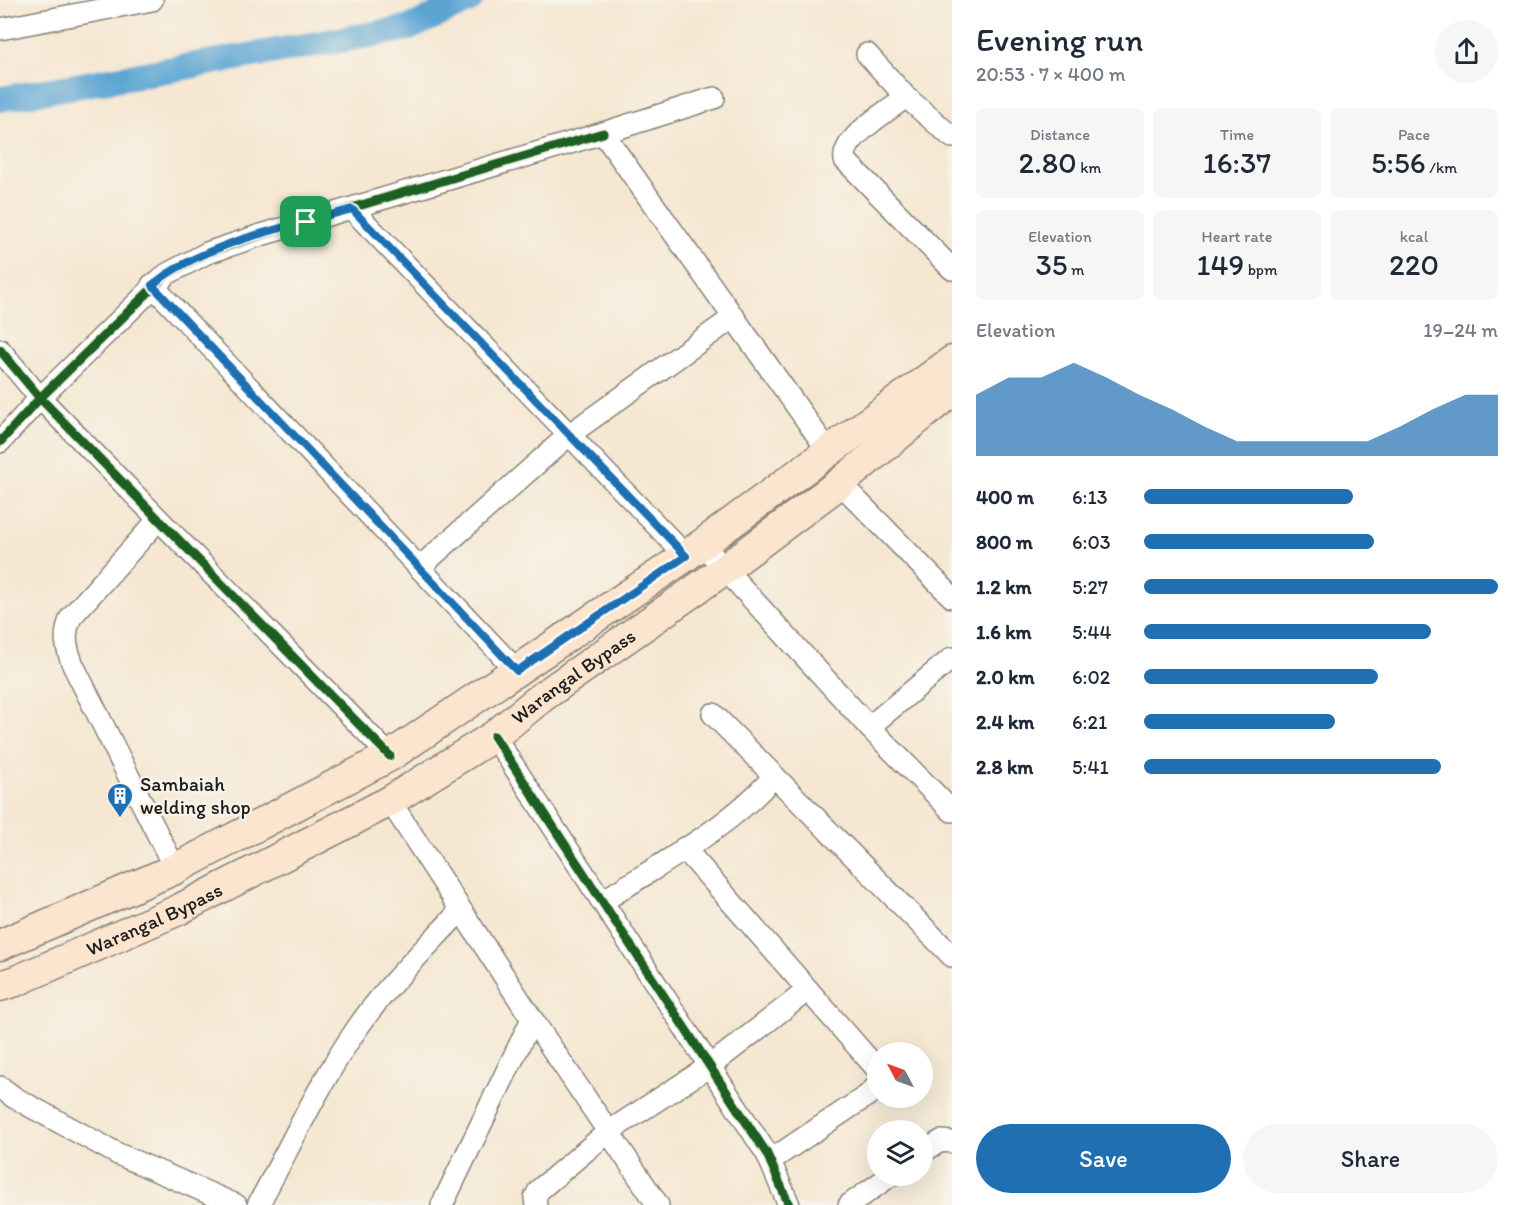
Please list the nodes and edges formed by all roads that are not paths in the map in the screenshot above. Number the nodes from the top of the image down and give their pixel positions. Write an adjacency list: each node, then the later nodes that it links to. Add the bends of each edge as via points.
1 (152, 0): 2 (street)
2 (0, 29)
3 (867, 54): 4 (street)
4 (906, 97): 7 (street); 9 (street, via 852,139 844,153 845,160)
5 (714, 98): 6 (street)
6 (603, 133): 8 (street); 11 (street)
7 (952, 137)
8 (352, 209): 10 (street, via 207,253); 16 (street)
9 (952, 269)
10 (152, 285): 15 (street); 22 (street)
11 (734, 317): 16 (street); 18 (street)
12 (0, 350): 15 (street)
13 (952, 361): 18 (main road)
14 (952, 391): 19 (main road, Warangal Bypass)
15 (40, 398): 17 (street); 20 (street)
16 (570, 434): 21 (street); 22 (street)
17 (0, 442)
18 (830, 452): 21 (main road)
19 (840, 483): 23 (main road, Warangal Bypass); 24 (street)
20 (158, 520): 30 (street); 35 (street, via 71,617 65,630 66,648 73,665)
21 (694, 550): 23 (street); 26 (main road)
22 (420, 568): 26 (street)
23 (725, 569): 28 (street); 29 (main road, Warangal Bypass, via 542,697)
24 (952, 597)
25 (952, 658): 28 (street)
26 (517, 671): 30 (main road)
27 (713, 714): 31 (street)
28 (869, 727): 33 (street)
29 (494, 736): 32 (main road, Warangal Bypass); 36 (street)
30 (390, 756): 35 (main road)
31 (772, 777): 34 (street, via 744,805); 39 (street)
32 (390, 801): 37 (street); 40 (main road, Warangal Bypass, via 176,911)
33 (952, 811)
34 (684, 848): 36 (street); 41 (street)
35 (176, 869): 38 (main road)
36 (602, 902): 44 (street)
37 (461, 910): 42 (street); 53 (street, via 357,1028)
38 (0, 945)
39 (952, 956)
40 (0, 986)
41 (808, 990): 43 (street); 44 (street)
42 (532, 1019): 47 (street); 54 (street)
43 (867, 1057)
44 (710, 1066): 47 (street); 50 (street)
45 (0, 1086): 52 (street, via 118,1154)
46 (867, 1096): 50 (street)
47 (608, 1132): 55 (street, via 539,1190); 56 (street)
48 (952, 1142): 49 (street, via 941,1141)
49 (933, 1146)
50 (771, 1160): 57 (street)
51 (876, 1186): 58 (street)
52 (236, 1205)
53 (258, 1205)
54 (442, 1205)
55 (536, 1205)
56 (658, 1205)
57 (789, 1205)
58 (849, 1205)

